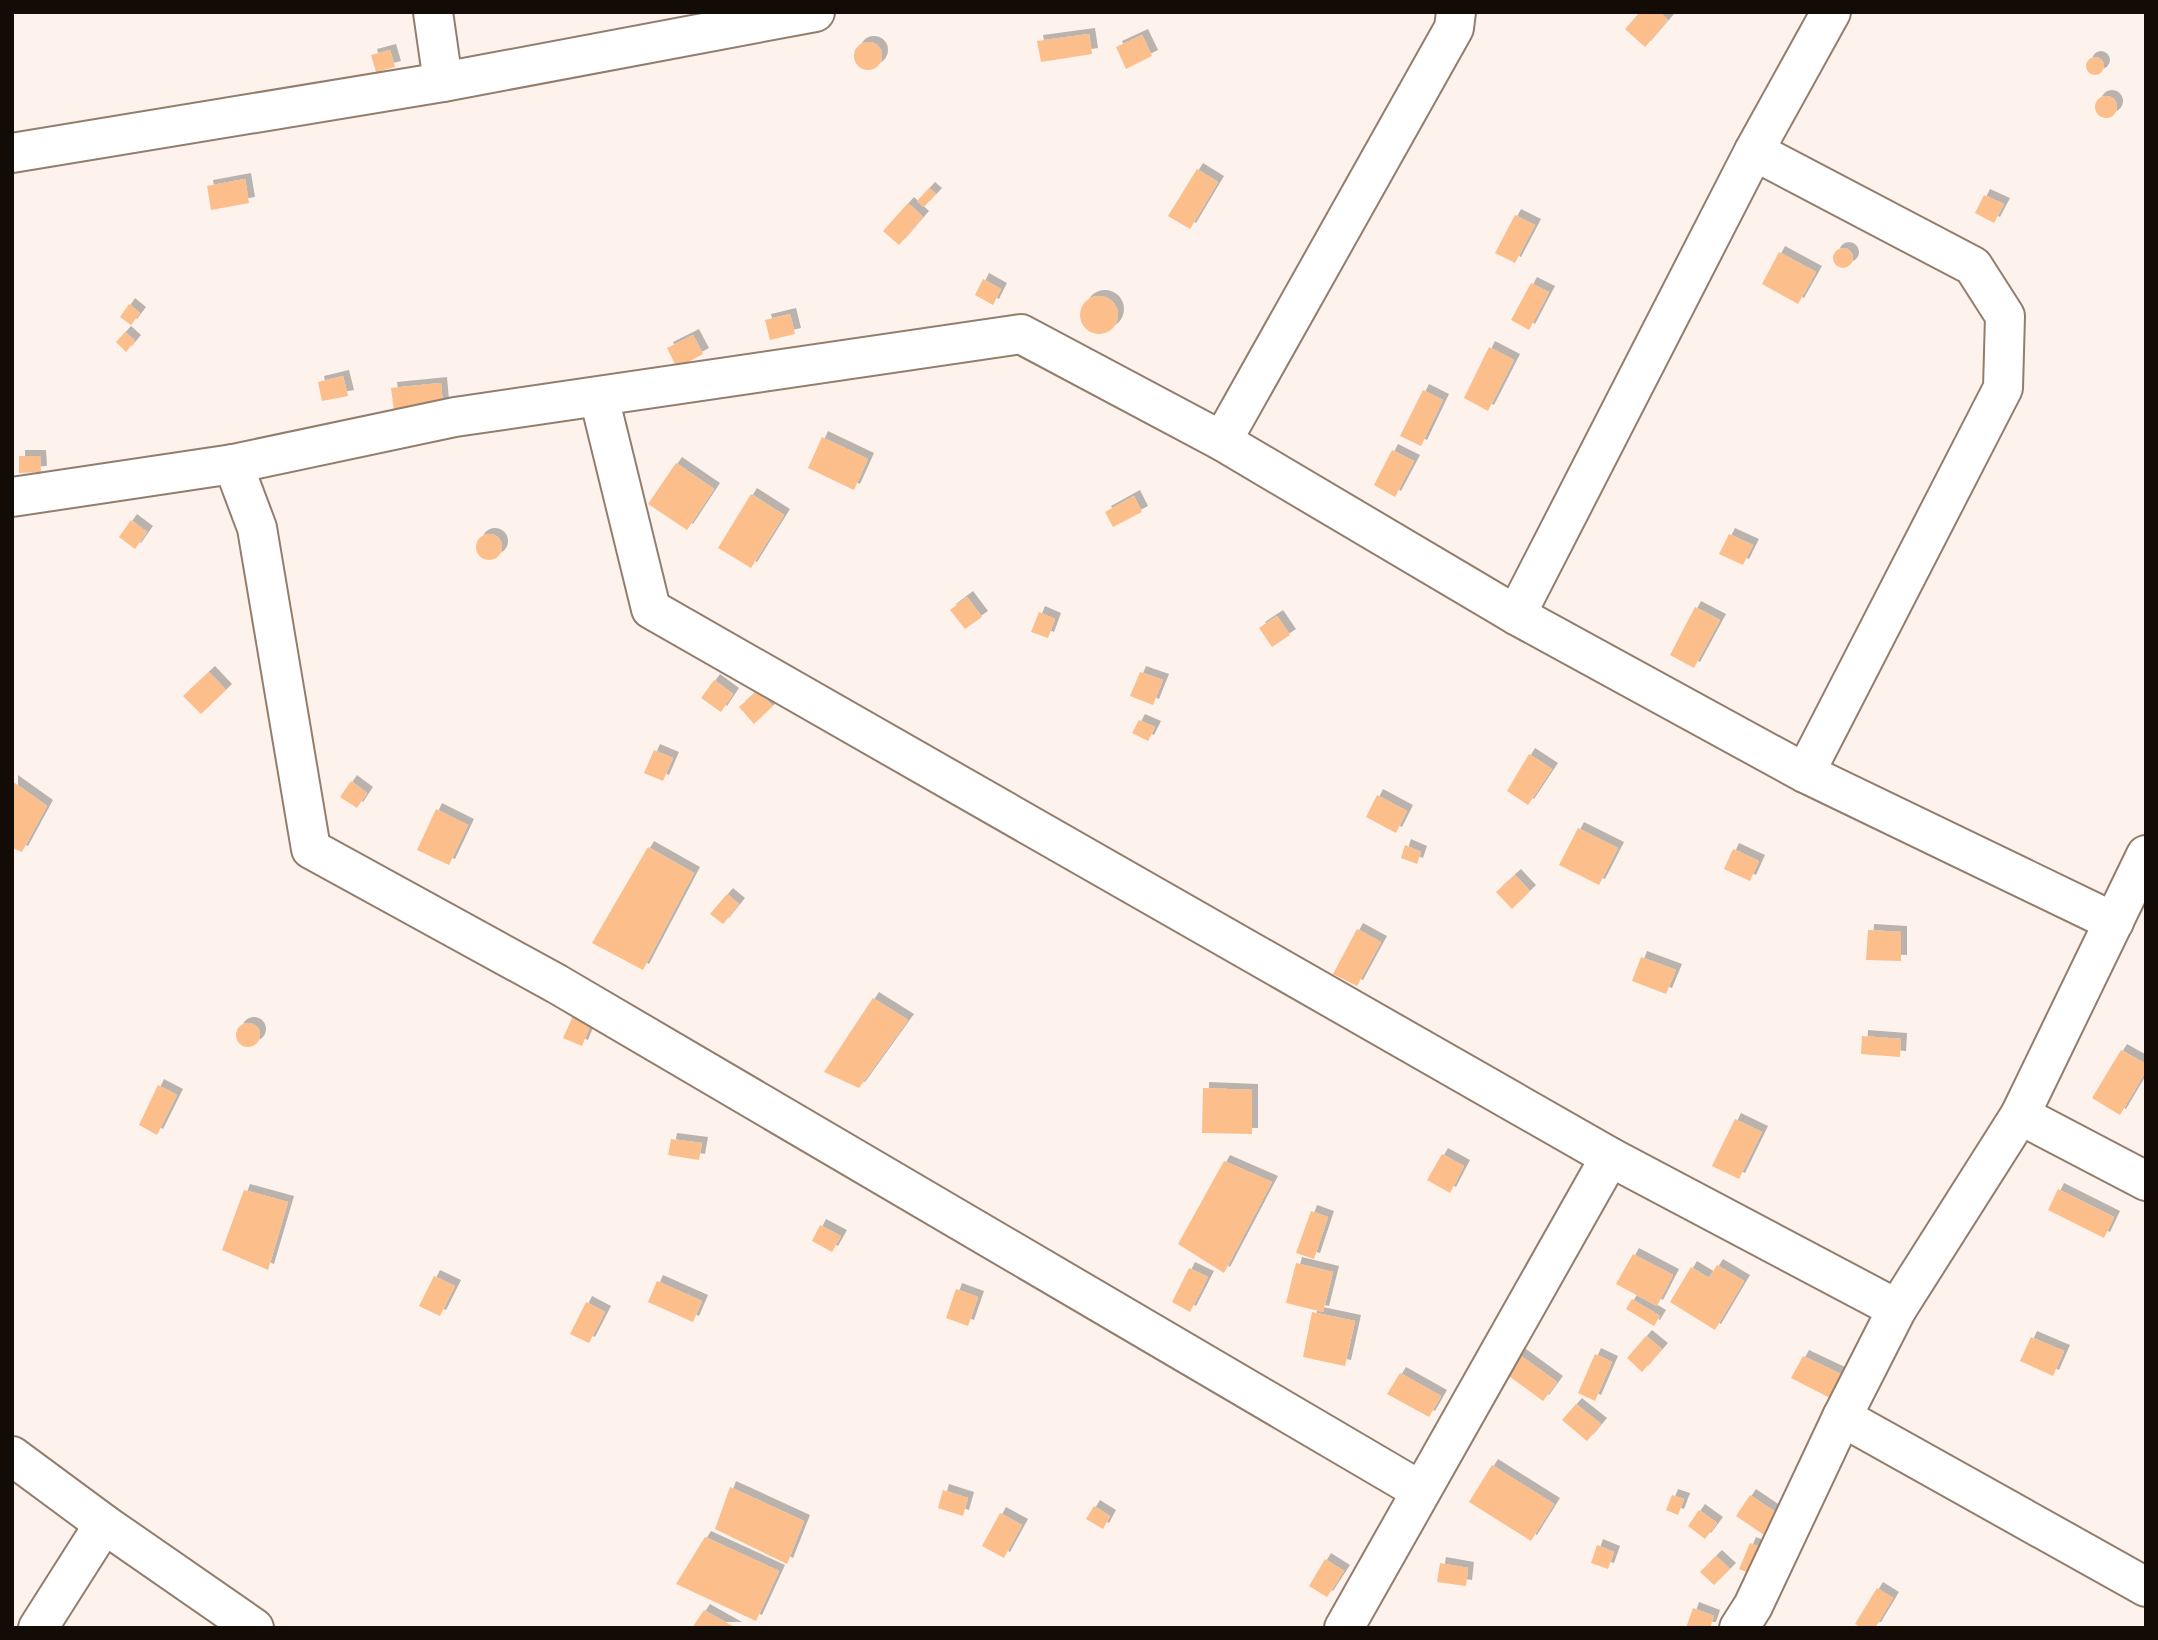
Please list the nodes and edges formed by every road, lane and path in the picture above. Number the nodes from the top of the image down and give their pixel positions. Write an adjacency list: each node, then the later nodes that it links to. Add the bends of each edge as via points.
1 (433, 12): 5 (street)
2 (815, 12): 5 (street)
3 (1456, 12): 9 (street, via 1454,28)
4 (1831, 12): 6 (street)
5 (443, 82): 7 (street)
6 (1754, 151): 12 (street); 13 (street, via 1973,266 2005,316 2003,388)
7 (12, 153)
8 (599, 397): 9 (street, via 1021,334); 10 (street, via 455,417); 17 (street, via 651,609)
9 (1222, 441): 12 (street)
10 (233, 464): 11 (street); 22 (street, via 257,528 311,849 569,991)
11 (12, 497)
12 (1516, 615): 13 (street)
13 (1805, 773): 15 (street)
14 (2146, 855): 15 (street)
15 (2113, 922): 16 (street)
16 (2020, 1115): 18 (street); 19 (street)
17 (1610, 1157): 19 (street); 22 (street)
18 (2146, 1181)
19 (1896, 1309): 20 (street)
20 (1842, 1417): 24 (street); 28 (street, via 1753,1606)
21 (12, 1456): 23 (street)
22 (1421, 1491): 27 (street)
23 (104, 1524): 25 (street); 26 (street)
24 (2146, 1587)
25 (38, 1628)
26 (254, 1628)
27 (1344, 1628)
28 (1738, 1628)

